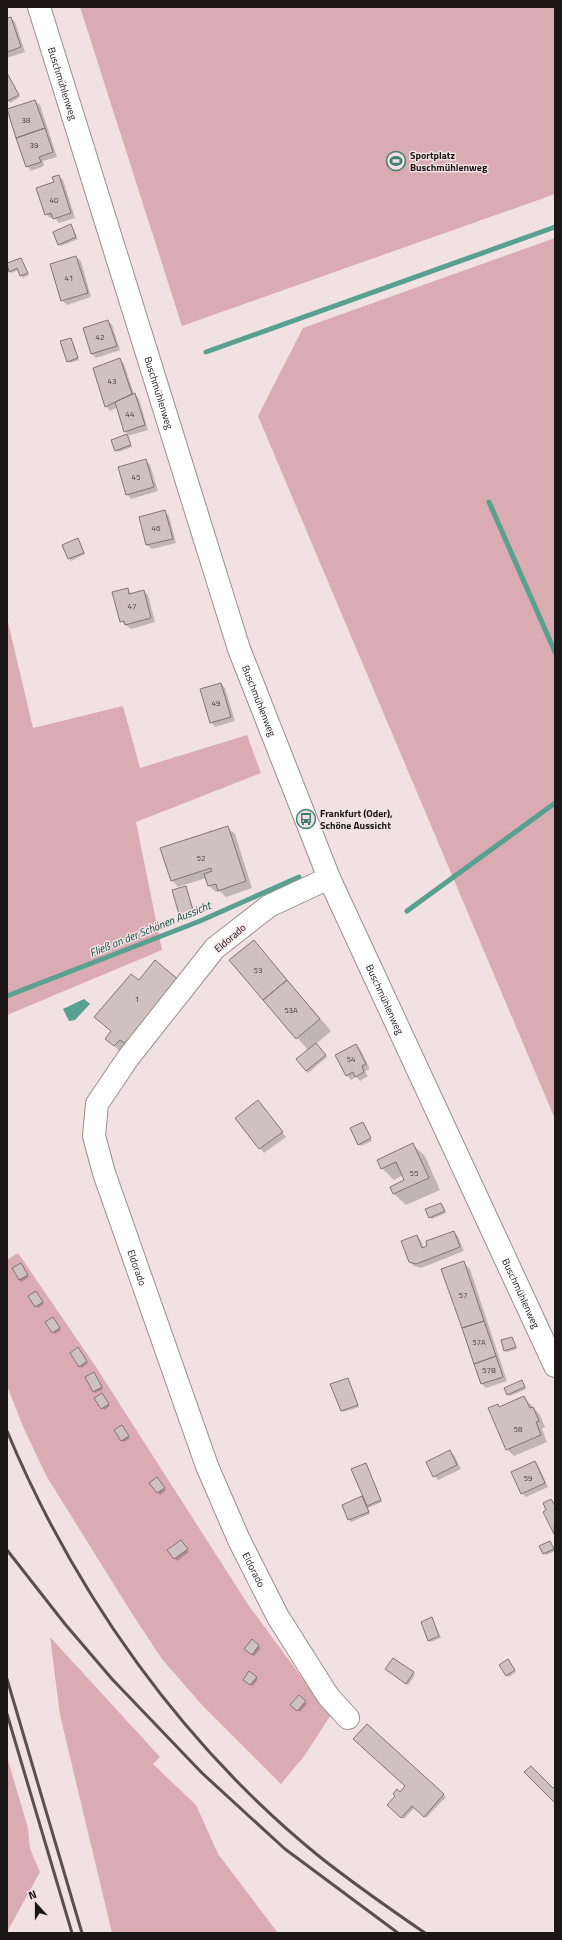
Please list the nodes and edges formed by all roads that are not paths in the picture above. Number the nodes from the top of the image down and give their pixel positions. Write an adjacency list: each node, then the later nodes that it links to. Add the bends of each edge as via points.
1 (39, 7): 2 (street, Buschmühlenweg, via 239,649)
2 (329, 878): 3 (street, Buschmühlenweg); 4 (street, Eldorado, via 269,906 215,948 128,1058 97,1104 94,1136 104,1173 207,1466 239,1540 278,1617 328,1696)
3 (555, 1366)
4 (348, 1718)

